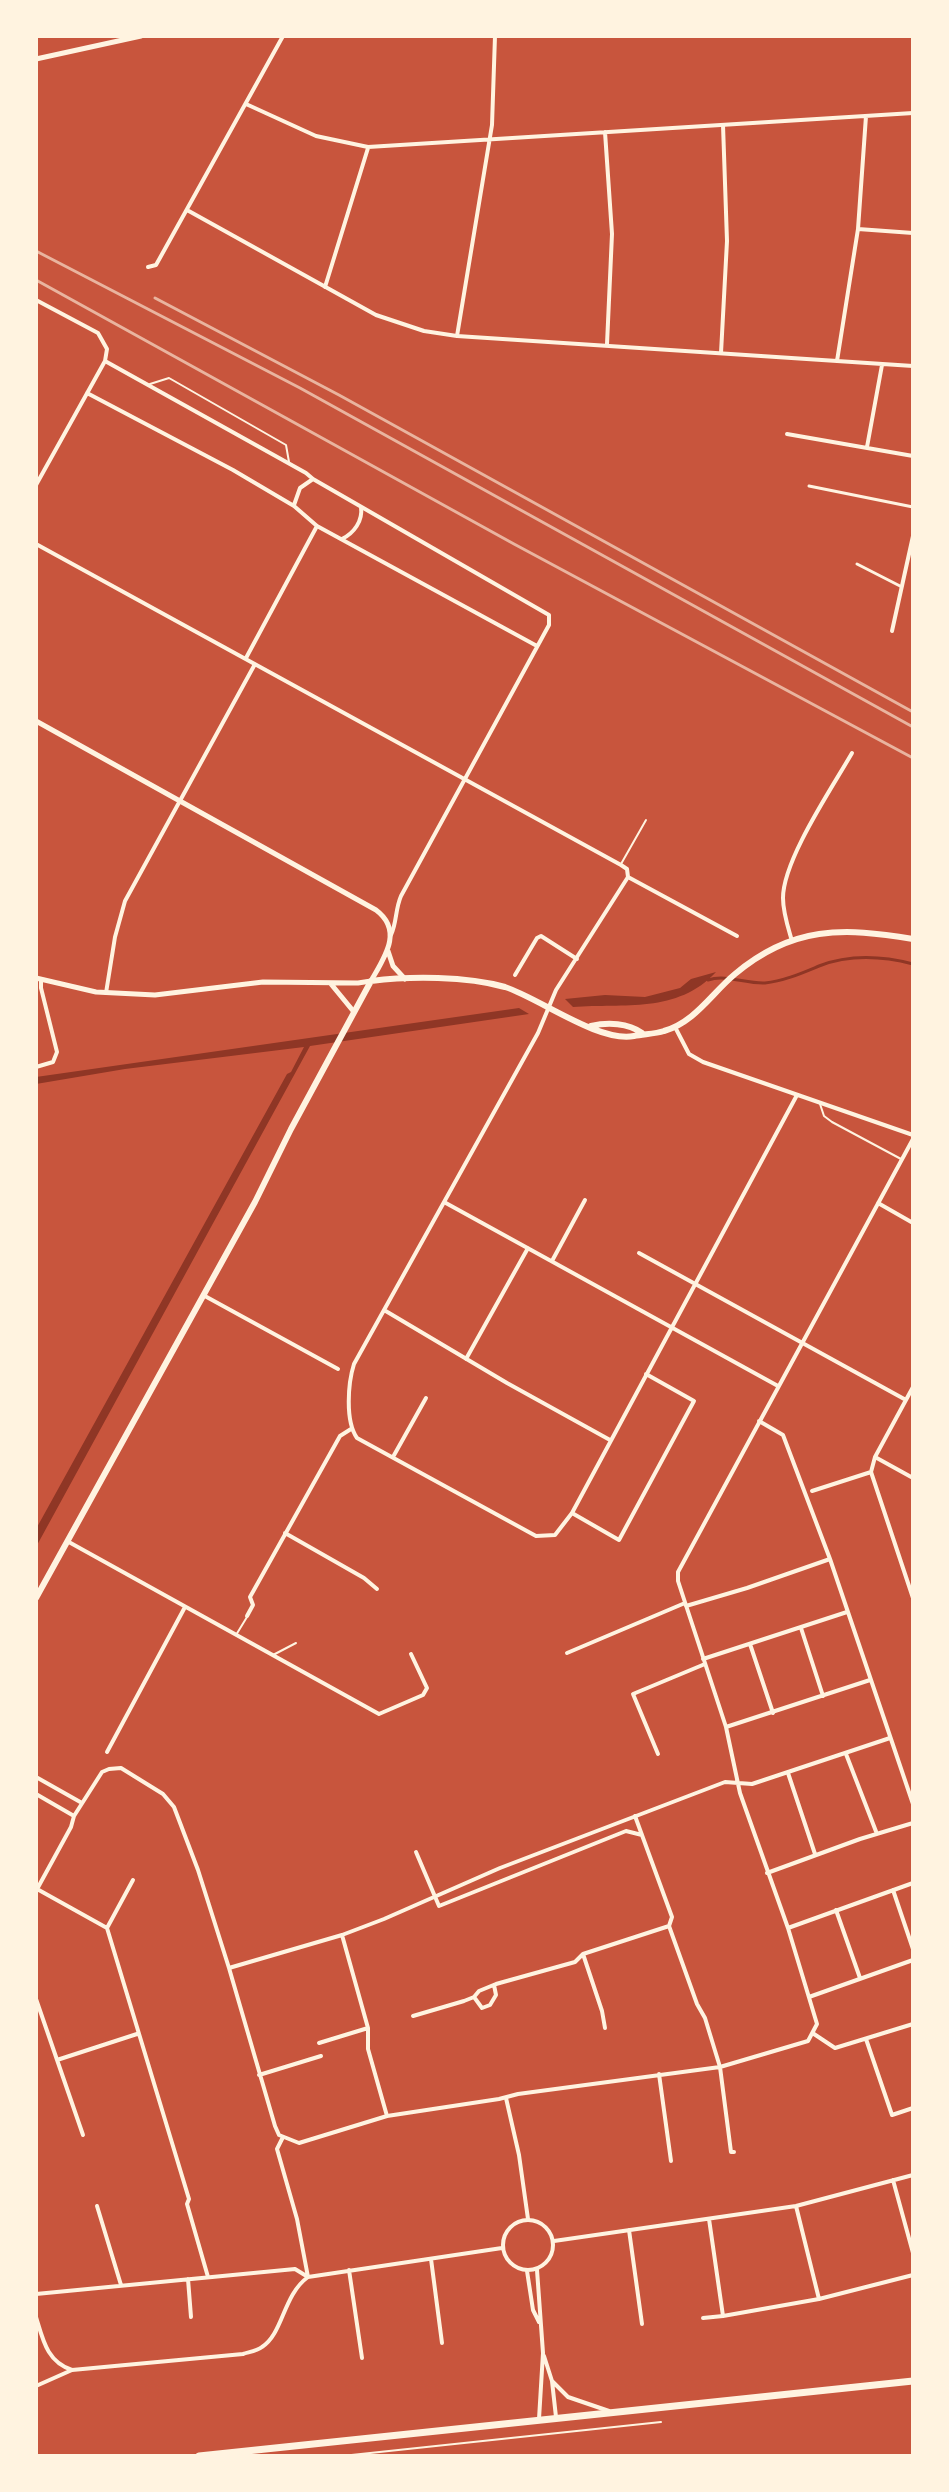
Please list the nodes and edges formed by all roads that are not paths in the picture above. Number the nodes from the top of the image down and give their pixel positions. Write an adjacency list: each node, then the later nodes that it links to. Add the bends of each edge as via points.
1 (141, 36): 4 (street)
2 (283, 36): 5 (street)
3 (495, 36): 10 (street)
4 (36, 57)
5 (246, 104): 11 (street, via 316,136); 12 (street)
6 (913, 113): 7 (street)
7 (866, 116): 8 (street); 13 (street)
8 (723, 125): 9 (street); 20 (street, via 727,241)
9 (605, 132): 10 (street); 19 (street, via 612,234)
10 (489, 141): 11 (street); 18 (street)
11 (368, 147): 16 (street)
12 (187, 210): 15 (street, via 156,265); 16 (street)
13 (858, 229): 14 (street); 22 (street)
14 (913, 233)
15 (148, 267)
16 (325, 287): 18 (street, via 393,322)
17 (36, 300): 21 (street, via 98,333 107,349)
18 (457, 336): 19 (street)
19 (607, 344): 20 (street)
20 (721, 353): 22 (street)
21 (105, 361): 25 (street); 26 (street)
22 (837, 361): 23 (street)
23 (882, 365): 24 (street); 28 (street)
24 (913, 366)
25 (148, 385): 30 (street); 30 (lane, via 169,378 192,389 280,440)
26 (87, 393): 32 (street); 34 (street)
27 (787, 434): 28 (street)
28 (867, 447): 29 (street)
29 (913, 456)
30 (290, 464): 31 (street)
31 (313, 479): 34 (street, via 300,488); 35 (street)
32 (36, 485)
33 (809, 486): 36 (street)
34 (294, 506): 37 (street)
35 (361, 507): 39 (street, via 354,531); 44 (street, via 545,610 549,625)
36 (913, 507)
37 (317, 526): 39 (street); 45 (street)
38 (913, 536): 42 (street)
39 (342, 539): 44 (street)
40 (36, 544): 45 (street)
41 (857, 564): 42 (street)
42 (902, 587): 43 (street)
43 (892, 631)
44 (537, 646): 49 (street)
45 (246, 659): 46 (street)
46 (255, 664): 49 (street); 50 (street)
47 (36, 721): 50 (street)
48 (852, 753): 57 (street, via 784,882 783,908)
49 (464, 780): 52 (street); 54 (street, via 401,896)
50 (179, 802): 54 (street, via 376,910); 65 (street, via 125,901)
51 (646, 820): 52 (lane)
52 (621, 865): 53 (street)
53 (628, 877): 55 (street); 59 (street)
54 (391, 935): 58 (street)
55 (737, 936)
56 (913, 939): 57 (main road, via 849,931)
57 (792, 941): 68 (main road, via 749,963)
58 (387, 950): 62 (street); 63 (street)
59 (577, 959): 60 (street, via 541,936); 66 (street)
60 (515, 975)
61 (39, 979): 65 (street); 69 (street, via 57,1052 53,1062)
62 (405, 979): 63 (main road); 66 (main road, via 488,983)
63 (371, 981): 64 (street); 67 (main road)
64 (330, 983): 65 (street, via 248,983 155,995); 67 (street)
65 (106, 993)
66 (549, 1009): 68 (main road, via 598,1031 632,1037); 75 (street)
67 (354, 1012): 82 (main road)
68 (675, 1027): 70 (street, via 693,1057)
69 (36, 1067)
70 (797, 1095): 71 (street); 81 (street)
71 (820, 1103): 72 (street); 73 (lane, via 832,1122)
72 (913, 1137): 73 (street)
73 (902, 1159): 76 (street)
74 (585, 1200): 80 (street)
75 (444, 1202): 78 (street); 83 (street)
76 (878, 1203): 77 (street); 85 (street)
77 (913, 1223)
78 (528, 1248): 80 (street); 86 (street)
79 (639, 1253): 81 (street)
80 (552, 1261): 84 (street)
81 (694, 1284): 84 (street); 85 (street)
82 (203, 1295): 87 (street); 103 (main road)
83 (384, 1310): 86 (street); 94 (street, via 350,1377)
84 (670, 1326): 88 (street); 89 (street)
85 (802, 1343): 89 (street); 92 (street)
86 (466, 1359): 95 (street)
87 (338, 1369)
88 (646, 1374): 95 (street); 101 (street, via 694,1401 657,1471 619,1540)
89 (778, 1386): 93 (street)
90 (913, 1387): 92 (street)
91 (426, 1398): 96 (street)
92 (906, 1400): 97 (street)
93 (759, 1421): 104 (street, via 783,1435); 108 (street, via 680,1567)
94 (351, 1429): 96 (street, via 357,1438); 102 (street, via 340,1436)
95 (610, 1440): 101 (street)
96 (393, 1457): 101 (street, via 536,1536 555,1535)
97 (875, 1457): 98 (street); 99 (street)
98 (871, 1472): 100 (street); 107 (street)
99 (913, 1478)
100 (812, 1491)
101 (572, 1513)
102 (285, 1533): 105 (street); 111 (street, via 250,1597 253,1605)
103 (67, 1541): 106 (main road); 109 (street)
104 (830, 1559): 108 (street); 110 (street)
105 (377, 1589)
106 (36, 1598)
107 (913, 1598)
108 (685, 1604): 116 (street); 119 (street)
109 (185, 1607): 113 (street); 125 (street)
110 (847, 1612): 112 (street); 120 (street)
111 (247, 1616): 113 (lane)
112 (801, 1628): 115 (street); 121 (street)
113 (236, 1636): 118 (street)
114 (296, 1643): 118 (lane)
115 (750, 1644): 119 (street); 122 (street)
116 (567, 1653)
117 (411, 1654): 118 (street, via 425,1692 379,1714)
118 (272, 1656)
119 (704, 1661): 123 (street); 126 (street, via 633,1694)
120 (870, 1680): 121 (street); 124 (street)
121 (823, 1696): 122 (street)
122 (773, 1713): 123 (street)
123 (726, 1727): 130 (street)
124 (890, 1738): 127 (street); 133 (street)
125 (107, 1752)
126 (658, 1754)
127 (846, 1754): 128 (street); 137 (street)
128 (788, 1773): 130 (street); 140 (street)
129 (36, 1777): 132 (street)
130 (740, 1783): 135 (street, via 725,1782); 142 (street)
131 (36, 1794): 134 (street)
132 (82, 1803): 134 (street); 157 (street, via 102,1772 115,1767 163,1794 182,1824)
133 (913, 1804)
134 (74, 1816): 143 (street)
135 (635, 1816): 138 (street); 148 (street)
136 (913, 1823): 137 (street)
137 (877, 1834): 140 (street)
138 (642, 1835): 148 (street, via 626,1831 439,1906); 150 (street, via 672,1917)
139 (416, 1852): 148 (street)
140 (816, 1855): 142 (street)
141 (36, 1873): 143 (street)
142 (767, 1873): 152 (street)
143 (44, 1877): 146 (street)
144 (133, 1880): 151 (street)
145 (913, 1883): 147 (street)
146 (37, 1890): 151 (street)
147 (893, 1890): 149 (street); 154 (street)
148 (435, 1896): 153 (street)
149 (836, 1910): 152 (street); 158 (street)
150 (669, 1926): 155 (street); 173 (street)
151 (107, 1928): 167 (street)
152 (788, 1928): 161 (street)
153 (342, 1935): 157 (street); 165 (street)
154 (913, 1949)
155 (583, 1954): 159 (street, via 557,1969); 166 (street)
156 (913, 1960): 158 (street)
157 (229, 1968): 175 (street)
158 (860, 1978): 161 (street)
159 (494, 1985): 160 (street); 160 (street, via 490,2005 482,2008)
160 (474, 1997): 163 (street)
161 (809, 1997): 168 (street, via 817,2024)
162 (36, 1999): 172 (street)
163 (413, 2016)
164 (913, 2024): 169 (street)
165 (368, 2028): 170 (street); 178 (street, via 368,2049)
166 (605, 2028)
167 (137, 2034): 172 (street); 199 (street)
168 (814, 2034): 169 (street, via 835,2048); 173 (street, via 808,2041)
169 (866, 2039): 177 (street, via 892,2115)
170 (319, 2043)
171 (321, 2056): 175 (street)
172 (57, 2060): 179 (street)
173 (720, 2067): 174 (street); 181 (street)
174 (659, 2074): 176 (street); 182 (street)
175 (259, 2075): 180 (street)
176 (506, 2098): 178 (street); 187 (street)
177 (913, 2108)
178 (387, 2116): 180 (street, via 299,2143)
179 (83, 2135)
180 (283, 2137): 200 (street, via 277,2149)
181 (734, 2152)
182 (671, 2161)
183 (913, 2175): 184 (street)
184 (893, 2180): 186 (street); 190 (street)
185 (97, 2206): 202 (street)
186 (796, 2206): 188 (street); 204 (street)
187 (528, 2219): 191 (street); 192 (street, via 516,2224)
188 (709, 2219): 189 (street); 205 (street)
189 (629, 2230): 191 (street); 210 (street)
190 (911, 2238): 193 (street)
191 (554, 2241): 195 (street, via 552,2253)
192 (502, 2248): 194 (street); 197 (street)
193 (913, 2253)
194 (431, 2259): 196 (street); 211 (street)
195 (537, 2269): 197 (street); 209 (street)
196 (349, 2270): 200 (street); 213 (street)
197 (527, 2271): 209 (street)
198 (913, 2275): 204 (street)
199 (208, 2277): 200 (street, via 295,2269); 201 (street)
200 (308, 2277): 214 (street, via 295,2286 270,2340 261,2348)
201 (188, 2279): 202 (street); 207 (street)
202 (121, 2285): 203 (street)
203 (36, 2294)
204 (819, 2299): 205 (street)
205 (723, 2316): 208 (street)
206 (36, 2317): 214 (street, via 48,2353)
207 (191, 2317)
208 (703, 2318)
209 (539, 2323): 212 (street)
210 (642, 2324)
211 (442, 2343)
212 (543, 2353): 215 (street); 220 (street)
213 (362, 2358)
214 (72, 2370): 217 (street)
215 (552, 2381): 218 (street, via 568,2397); 219 (street)
216 (913, 2381): 218 (main road)
217 (36, 2386)
218 (611, 2412): 219 (main road)
219 (556, 2417): 220 (main road)
220 (539, 2419): 222 (main road)
221 (661, 2422): 223 (lane)
222 (199, 2456)
223 (342, 2456)

